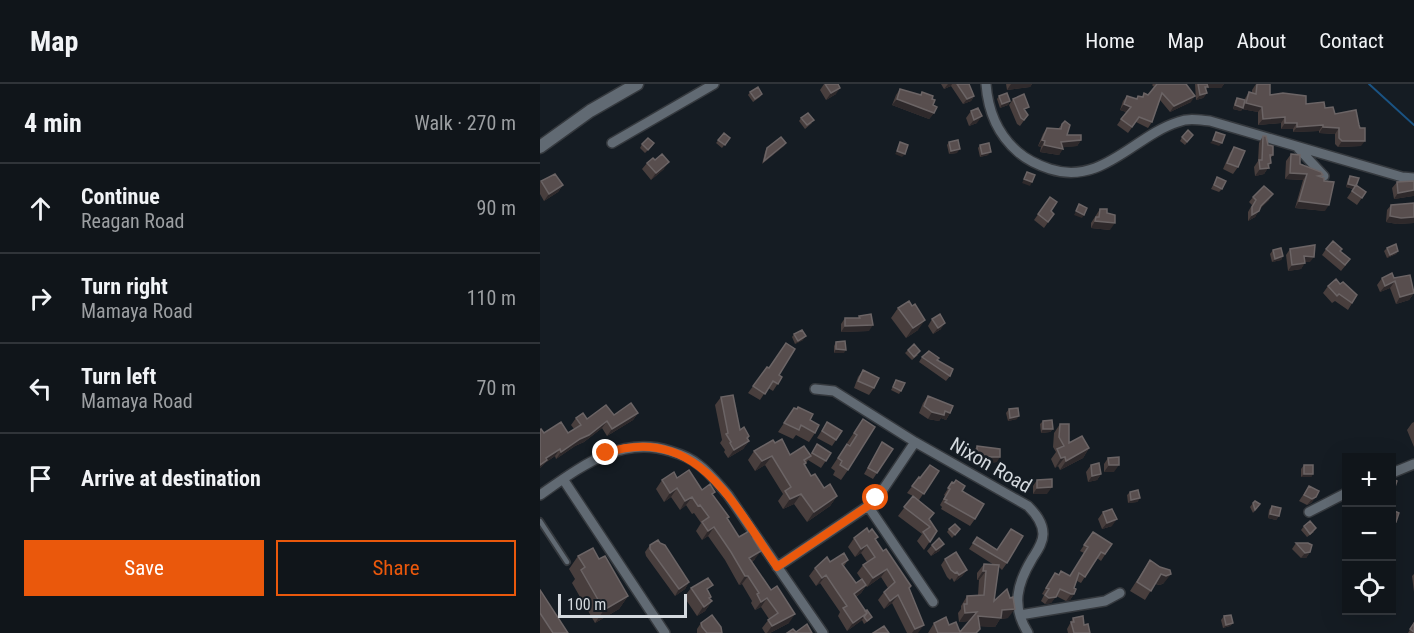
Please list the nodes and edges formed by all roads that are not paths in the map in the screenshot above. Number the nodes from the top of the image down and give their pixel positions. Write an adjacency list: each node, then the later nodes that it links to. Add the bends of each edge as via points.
1 (637, 84): 6 (street)
2 (714, 84): 4 (street)
3 (986, 84): 5 (street, via 987,102 1005,139 1024,157 1066,173 1101,167 1161,129 1194,119)
4 (612, 143)
5 (1296, 146): 7 (street); 8 (street)
6 (540, 147)
7 (1324, 176)
8 (1414, 178)
9 (814, 389): 10 (street, Nixon Road, via 834,391)
10 (915, 441): 16 (street); 23 (street, Nixon Road, via 1028,506 1037,515 1042,544 1018,586)
11 (1414, 464): 12 (street)
12 (1396, 471)
13 (563, 479): 14 (street); 20 (street, via 621,448 654,447 679,454 710,474); 24 (street)
14 (540, 495)
15 (1342, 496): 17 (street)
16 (868, 506): 20 (street); 22 (street)
17 (1309, 512)
18 (540, 521): 19 (lane)
19 (567, 562)
20 (777, 567): 25 (street)
21 (1120, 593): 23 (street, via 1105,601)
22 (933, 602)
23 (1020, 615): 26 (street, Nixon Road)
24 (665, 633)
25 (823, 633)
26 (1028, 633)

